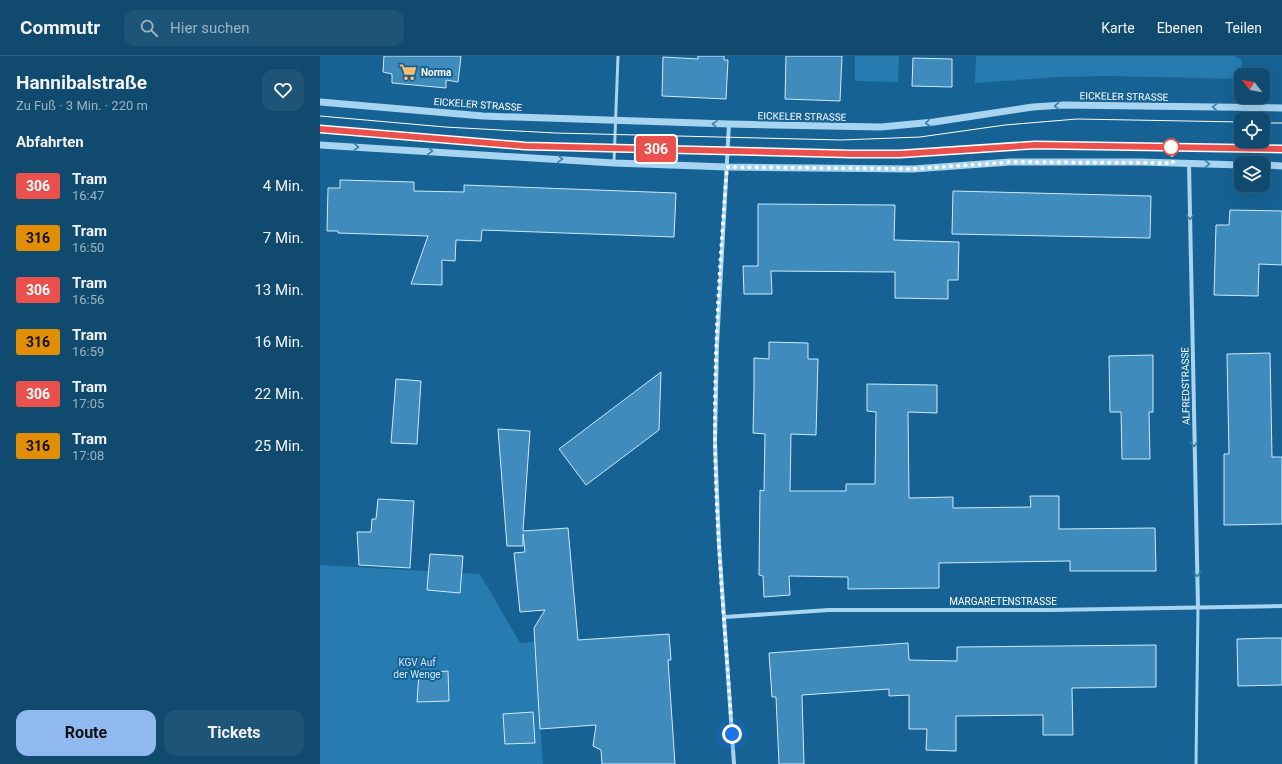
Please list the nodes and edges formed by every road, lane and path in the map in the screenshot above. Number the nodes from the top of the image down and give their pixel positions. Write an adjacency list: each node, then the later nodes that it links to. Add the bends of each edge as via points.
1 (618, 56): 4 (lane)
2 (320, 102): 4 (street, EICKELER STRASSE, via 483,116)
3 (1282, 108): 5 (street, EICKELER STRASSE, one-way to 5, via 1064,105 881,127)
4 (616, 120): 5 (street, EICKELER STRASSE, one-way to 4); 7 (lane)
5 (729, 124): 12 (street)
6 (320, 145): 7 (street, one-way to 7)
7 (614, 163): 12 (street)
8 (1189, 164): 9 (street, one-way to 9); 12 (street, via 1010,162 913,169); 14 (street, ALFREDSTRASSE, one-way to 14)
9 (1234, 165)
10 (1270, 165): 11 (street)
11 (1282, 166)
12 (727, 167): 15 (street, via 717,344 715,442)
13 (1282, 606): 14 (street, MARGARETENSTRASSE)
14 (1198, 607): 15 (street, MARGARETENSTRASSE, via 829,610); 17 (lane)
15 (725, 617): 16 (street)
16 (734, 764)
17 (1196, 764)

